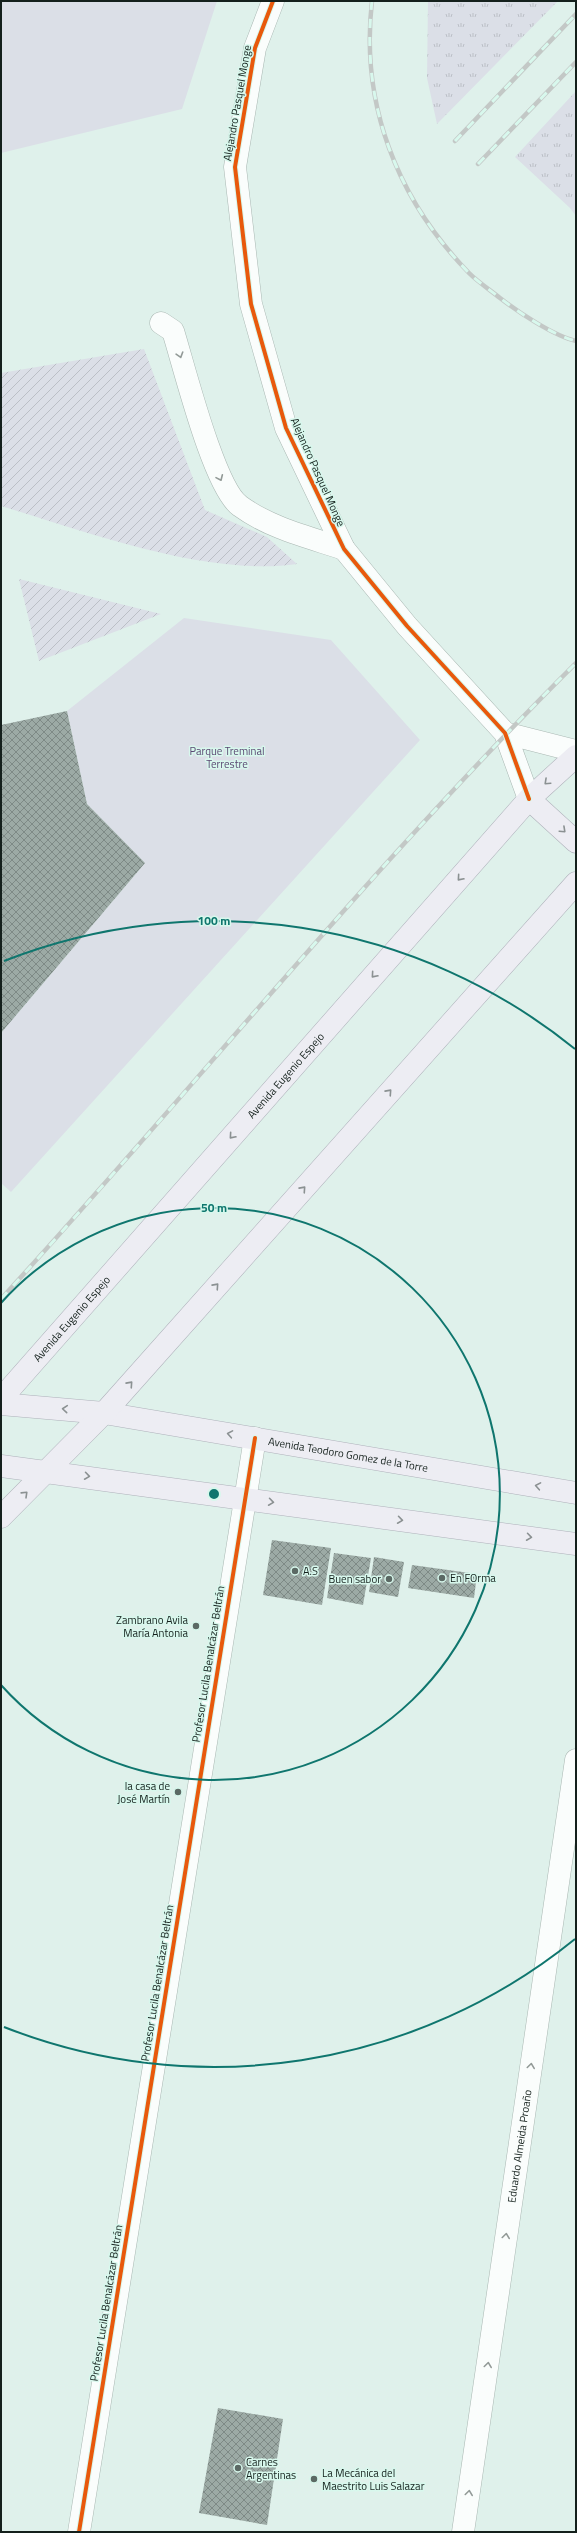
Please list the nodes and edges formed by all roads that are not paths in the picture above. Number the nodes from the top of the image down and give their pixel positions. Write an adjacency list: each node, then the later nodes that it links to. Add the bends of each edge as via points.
1 (274, 1): 3 (street, Alejandro Pasquel Monge, via 254,48 235,167 251,304 286,428)
2 (162, 323): 3 (street, one-way to 3, via 173,331 220,481 238,506 268,524)
3 (344, 549): 4 (street, Alejandro Pasquel Monge, via 408,626)
4 (505, 733): 5 (street); 7 (street, Alejandro Pasquel Monge)
5 (576, 752)
6 (576, 756): 7 (main road, Avenida Eugenio Espejo, one-way to 7)
7 (529, 799): 8 (main road, one-way to 8); 10 (main road, Avenida Eugenio Espejo, one-way to 10)
8 (576, 842)
9 (576, 882): 12 (main road, one-way to 9)
10 (1, 1399)
11 (1, 1404): 12 (main road, Avenida Teodoro Gomez de la Torre, one-way to 11)
12 (104, 1413): 13 (main road, Avenida Teodoro Gomez de la Torre, one-way to 12); 15 (main road)
13 (254, 1438): 16 (main road, Avenida Teodoro Gomez de la Torre, one-way to 13); 17 (street, Profesor Lucila Benalcázar Beltrán)
14 (1, 1466): 15 (main road)
15 (49, 1471): 17 (main road, one-way to 17); 18 (main road, one-way to 15)
16 (576, 1493)
17 (244, 1498): 19 (main road, one-way to 19); 21 (street, Profesor Lucila Benalcázar Beltrán)
18 (1, 1518)
19 (576, 1544)
20 (576, 1760): 22 (street, Eduardo Almeida Proaño, one-way to 20)
21 (79, 2532)
22 (463, 2532)

